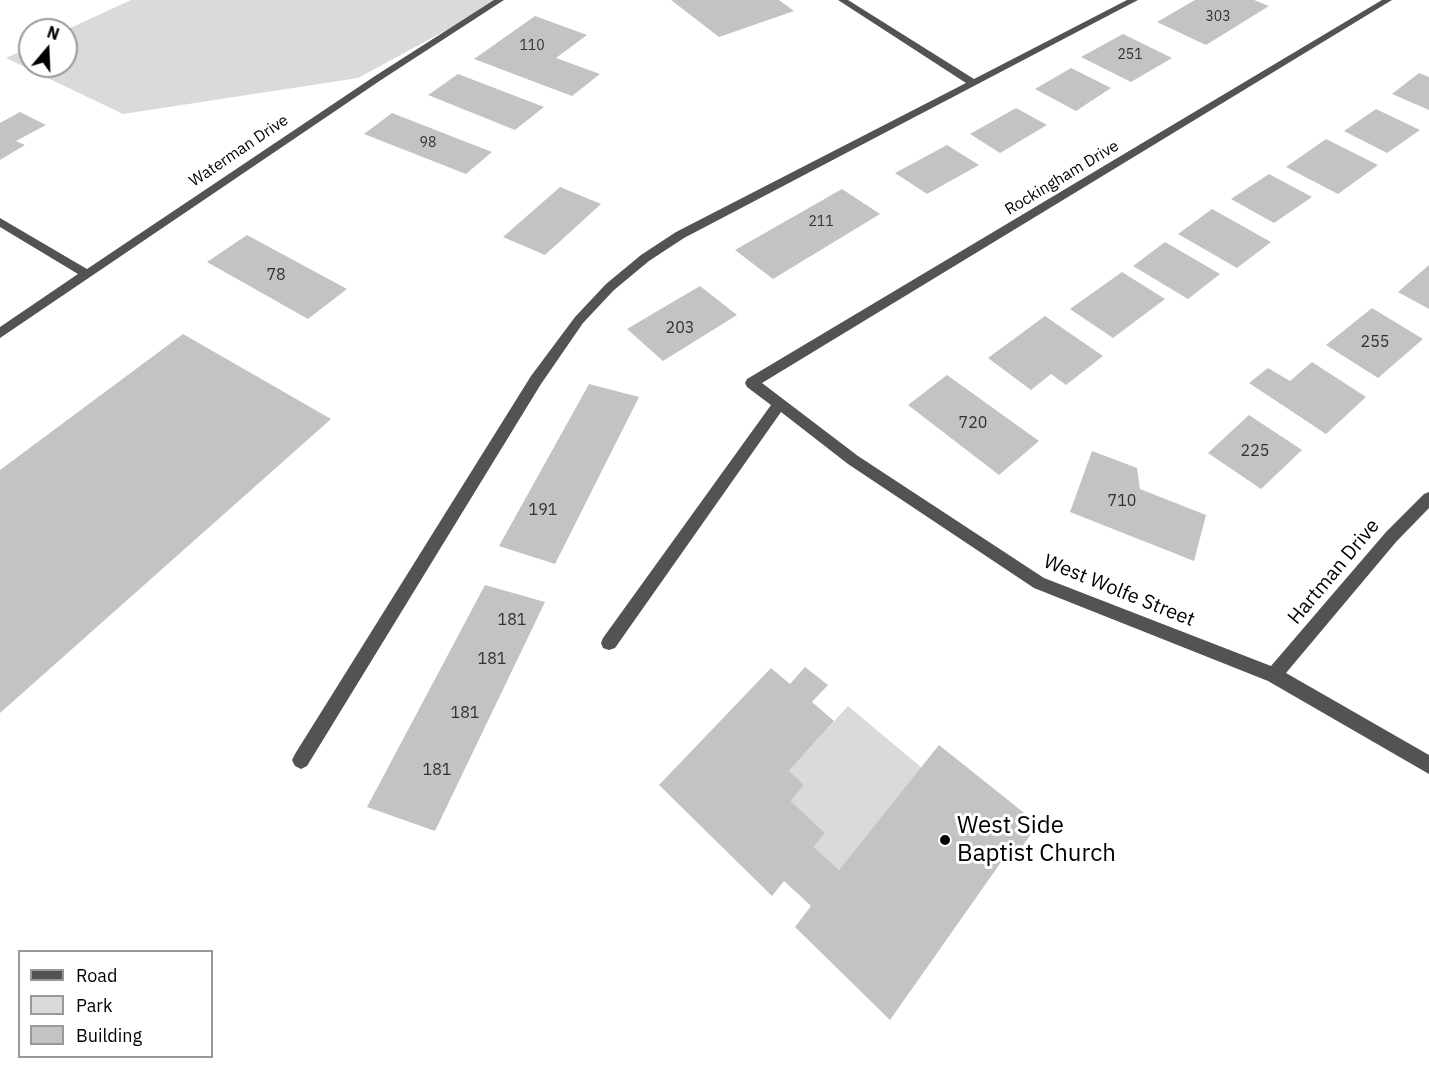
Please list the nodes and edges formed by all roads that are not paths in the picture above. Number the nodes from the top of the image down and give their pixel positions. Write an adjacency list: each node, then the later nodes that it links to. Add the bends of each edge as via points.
1 (500, 0): 7 (street, Waterman Drive)
2 (842, 0): 5 (street)
3 (1134, 0): 5 (street)
4 (1388, 0): 9 (street, Rockingham Drive)
5 (973, 83): 14 (street, via 680,235 610,287 579,320 536,380)
6 (0, 222): 7 (street)
7 (87, 274): 8 (street, Waterman Drive)
8 (0, 333)
9 (752, 383): 10 (street, West Wolfe Street)
10 (779, 404): 12 (street); 13 (street, West Wolfe Street, via 853,460 1039,583)
11 (1429, 498): 13 (street, Hartman Drive, via 1390,537)
12 (609, 643)
13 (1274, 675): 15 (street, West Wolfe Street)
14 (302, 760)
15 (1429, 765)

